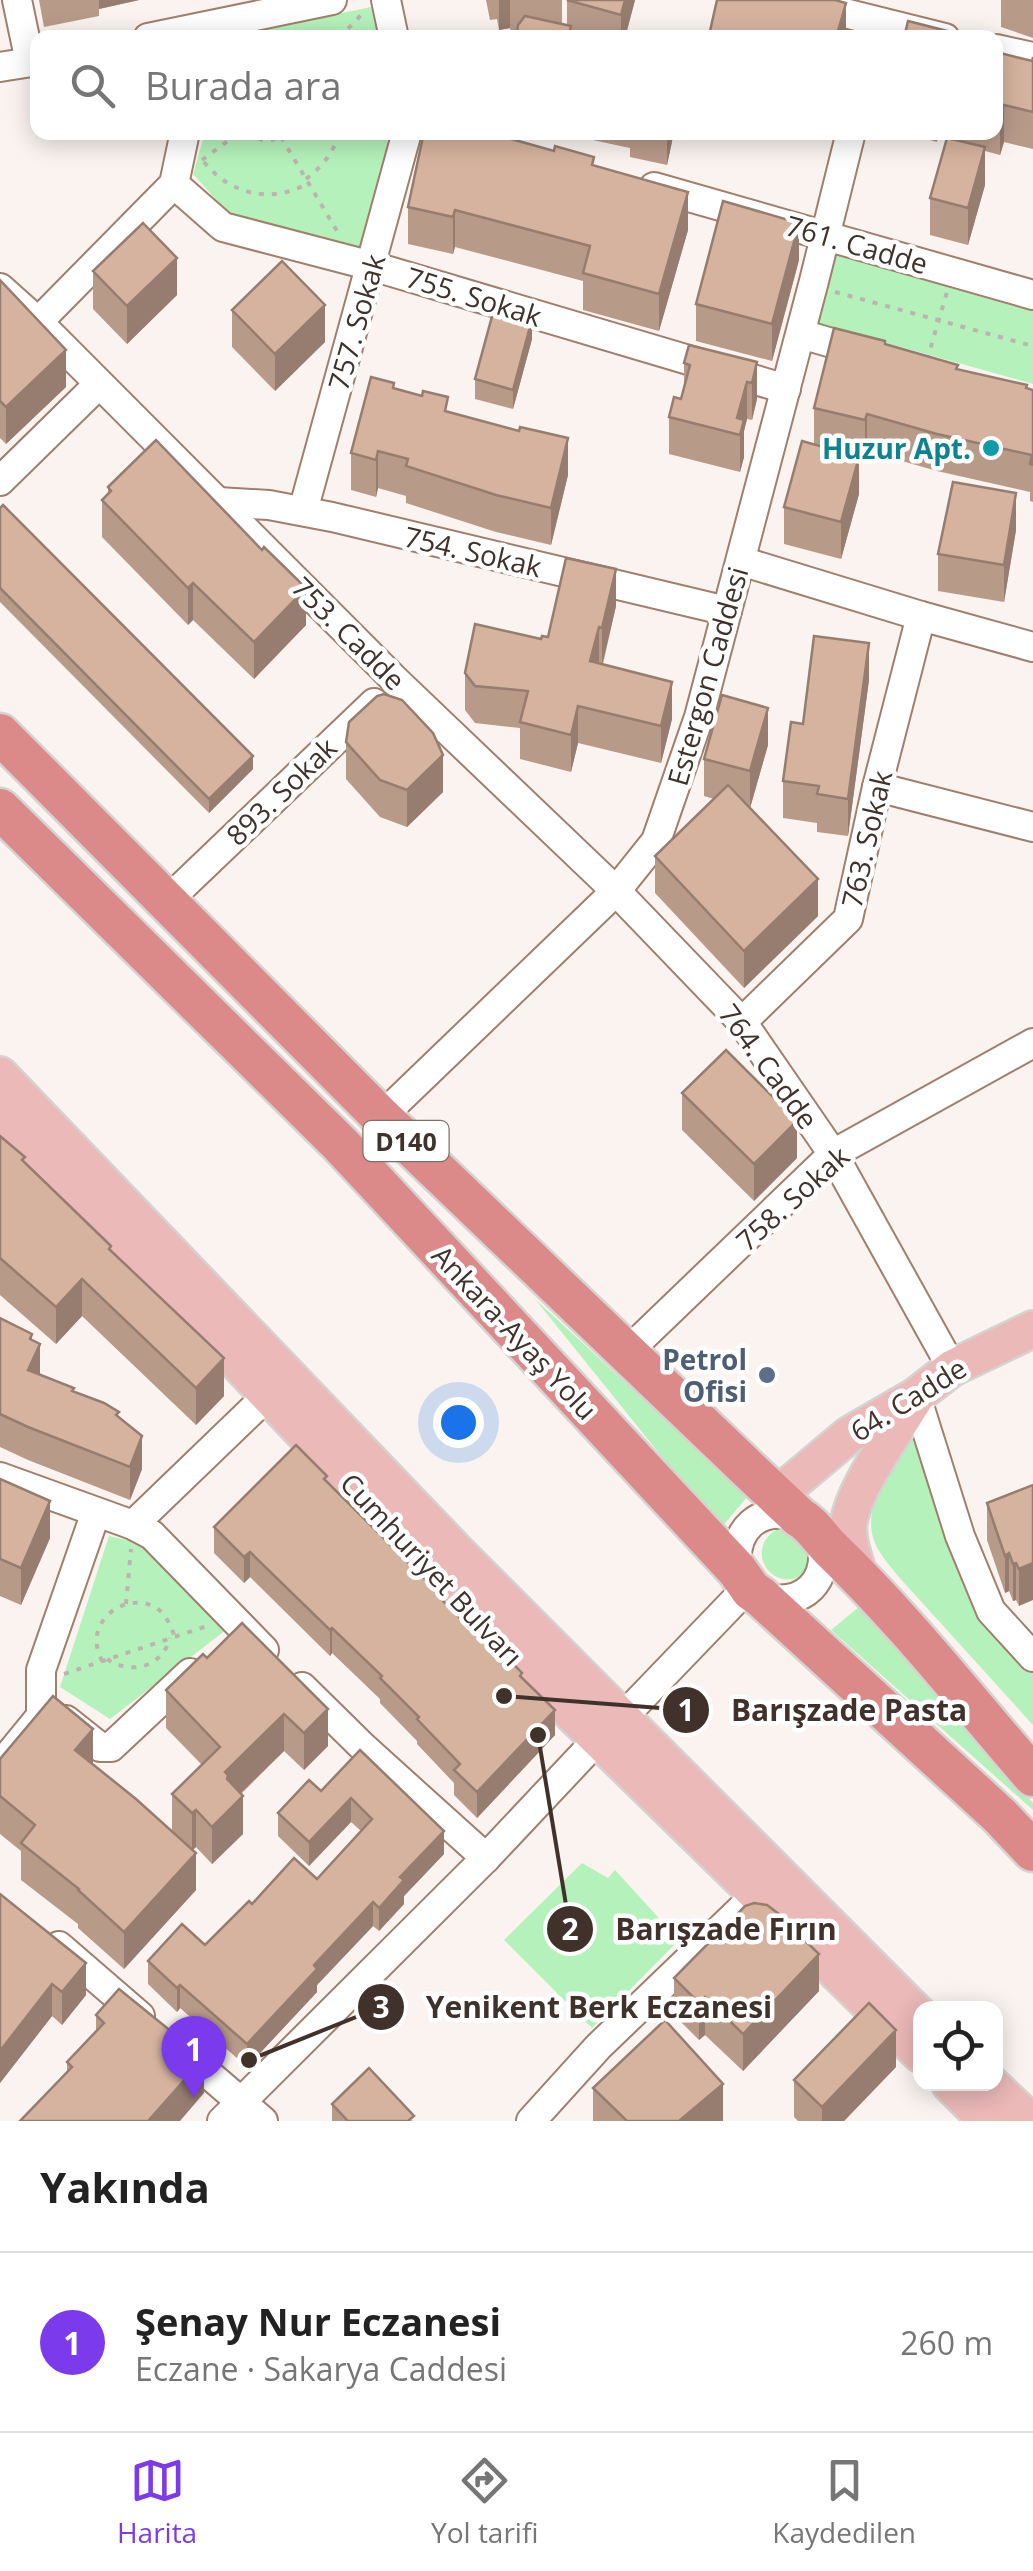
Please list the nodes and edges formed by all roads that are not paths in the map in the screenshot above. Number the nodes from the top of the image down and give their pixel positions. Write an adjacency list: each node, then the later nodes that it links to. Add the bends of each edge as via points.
1 (16, 0): 9 (street)
2 (332, 0): 6 (street)
3 (792, 0): 5 (street)
4 (380, 1): 7 (street)
5 (878, 20): 8 (street)
6 (212, 30)
7 (391, 30)
8 (915, 30)
9 (30, 48)
10 (1003, 51): 11 (street)
11 (1033, 58)
12 (30, 63): 13 (street)
13 (0, 67)
14 (185, 140): 17 (street)
15 (405, 140): 20 (street, 757. Sokak)
16 (850, 140): 19 (street, Estergon Caddesi)
17 (183, 175): 20 (street, 755. Sokak, via 224,227); 23 (street)
18 (637, 182): 19 (street, 761. Cadde)
19 (825, 235): 22 (street, 761. Cadde); 24 (street, Estergon Caddesi)
20 (372, 266): 27 (street, 755. Sokak); 30 (street, 757. Sokak)
21 (0, 288): 23 (street, 753. Cadde)
22 (1033, 295)
23 (38, 322): 26 (street, 753. Cadde)
24 (800, 334): 25 (street); 27 (street, Estergon Caddesi)
25 (925, 369)
26 (100, 384): 28 (street); 29 (street, 753. Cadde)
27 (786, 389): 31 (street, Estergon Caddesi)
28 (0, 481)
29 (218, 502): 30 (street, 754. Sokak); 35 (street, 753. Cadde)
30 (303, 512): 32 (street, 754. Sokak)
31 (741, 560): 32 (street, Estergon Caddesi); 33 (street)
32 (727, 611): 40 (street, Estergon Caddesi, via 656,840)
33 (921, 616): 34 (street); 37 (street, 763. Sokak)
34 (1033, 647)
35 (396, 681): 40 (street, 753. Cadde); 41 (street, 893. Sokak)
36 (0, 734): 41 (highway, Ankara-Ayaş Yolu / D140)
37 (877, 787): 39 (street); 42 (street, 763. Sokak, via 848,919)
38 (0, 809): 57 (highway, Ankara-Ayaş Yolu / D140, via 341,1145)
39 (1033, 827)
40 (616, 891): 42 (street, 764. Cadde); 46 (street, Estergon Caddesi)
41 (166, 902): 46 (highway, Ankara-Ayaş Yolu / D140)
42 (742, 1022): 47 (street, 764. Cadde)
43 (1033, 1043): 47 (street, 758. Sokak)
44 (0, 1075): 45 (main road, Cumhuriyet Bulvarı)
45 (8, 1115): 51 (main road, Cumhuriyet Bulvarı); 61 (main road, Cumhuriyet Bulvarı, via 457,1552)
46 (381, 1118): 49 (highway, Ankara-Ayaş Yolu / D140)
47 (833, 1154): 49 (street, 758. Sokak); 50 (street, 764. Cadde)
48 (1033, 1329): 50 (main road, 64. Cadde)
49 (626, 1354): 55 (highway, Ankara-Ayaş Yolu / D140)
50 (952, 1368): 52 (main road, 64. Cadde)
51 (269, 1394): 56 (street); 61 (main road, Cumhuriyet Bulvarı, via 522,1666)
52 (916, 1396): 55 (main road, via 864,1483); 55 (main road, 64. Cadde, via 848,1434); 59 (street, via 991,1610)
53 (0, 1476): 54 (street)
54 (96, 1512): 56 (street); 60 (street, via 41,1670)
55 (807, 1522): 57 (street, via 746,1529 736,1556); 57 (street, via 823,1568 806,1593 776,1601); 63 (highway, Ankara-Ayaş Yolu / D140)
56 (133, 1524): 58 (street, via 152,1535)
57 (749, 1585): 61 (street); 64 (highway, Ankara-Ayaş Yolu / D140)
58 (228, 1634): 60 (street, via 111,1747 100,1747); 65 (street)
59 (1033, 1657)
60 (41, 1692): 62 (street, via 41,1716)
61 (610, 1728): 65 (street); 66 (main road, Cumhuriyet Bulvarı); 68 (main road, Cumhuriyet Bulvarı)
62 (0, 1766)
63 (1033, 1776)
64 (1033, 1851)
65 (486, 1858): 72 (street)
66 (757, 1894): 69 (main road, Cumhuriyet Bulvarı); 75 (street)
67 (41, 1930): 72 (street)
68 (913, 2009)
69 (913, 2047)
70 (957, 2091): 76 (main road)
71 (998, 2091): 73 (main road)
72 (231, 2111): 74 (street)
73 (1025, 2119)
74 (263, 2121)
75 (531, 2121)
76 (987, 2121)

